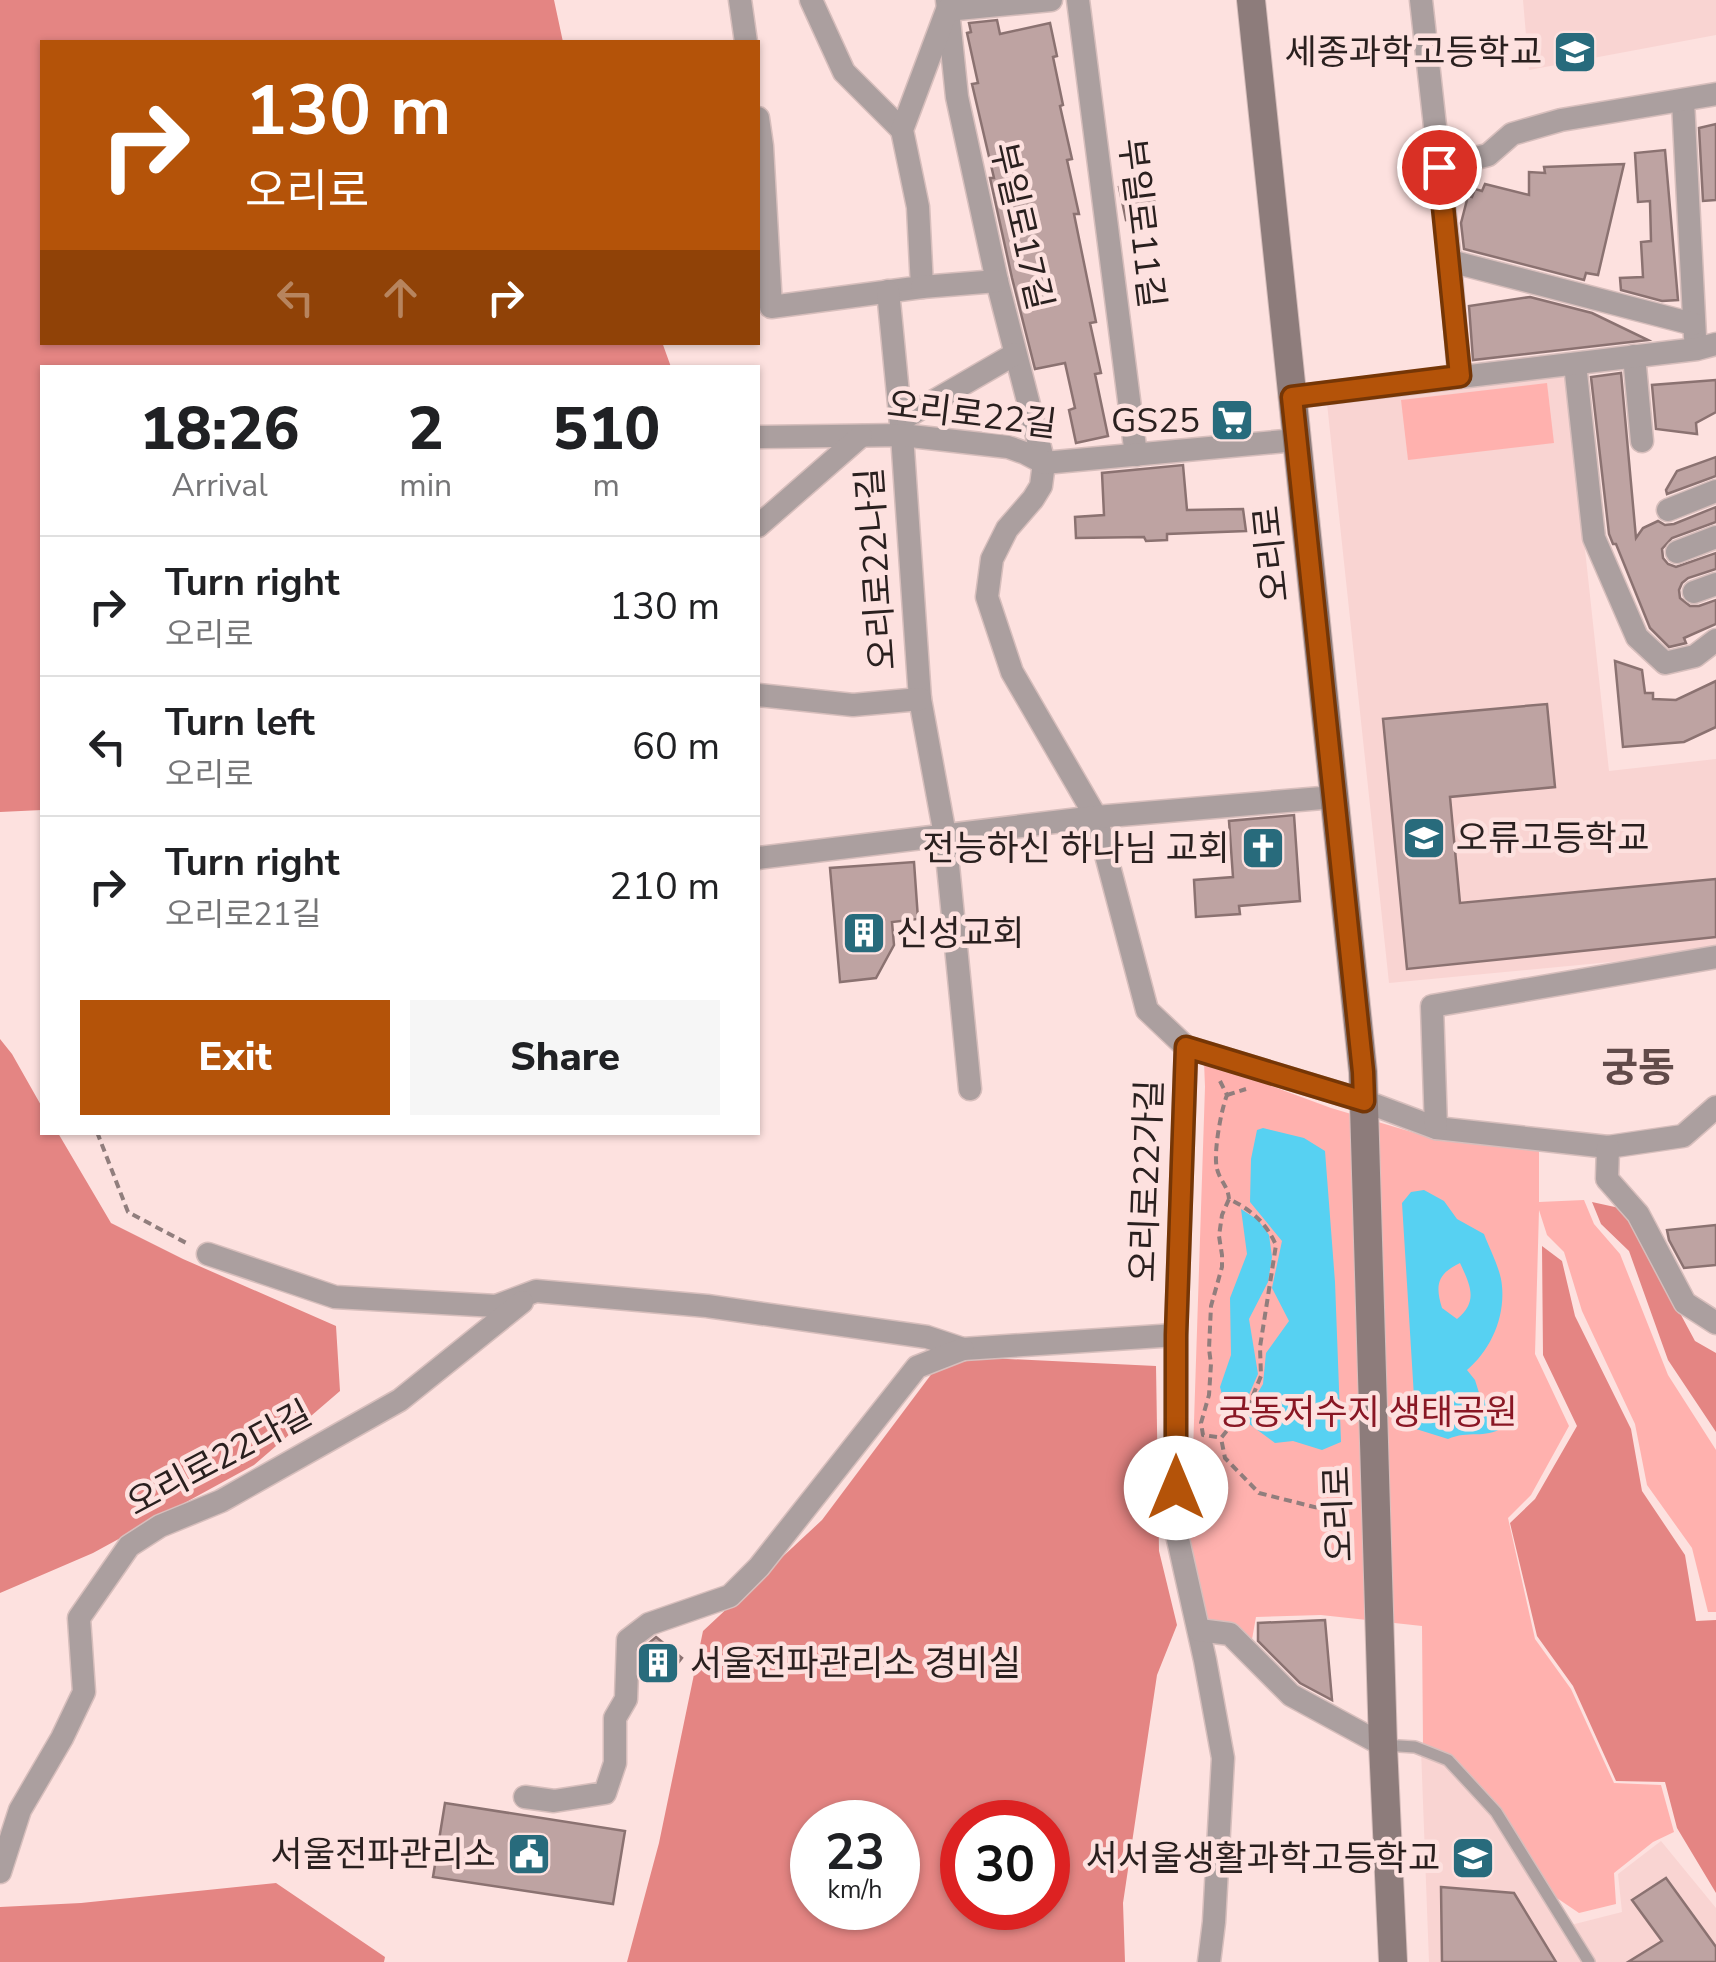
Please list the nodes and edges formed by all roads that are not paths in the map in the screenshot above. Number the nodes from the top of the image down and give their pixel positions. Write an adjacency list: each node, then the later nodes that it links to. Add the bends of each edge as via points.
1 (740, 0): 8 (street)
2 (811, 0): 11 (street, via 844,72)
3 (1051, 0): 7 (street)
4 (1078, 0): 30 (street, 부일로11길)
5 (1251, 0): 24 (main road, 오리로)
6 (1420, 0): 13 (street)
7 (947, 5): 11 (street); 15 (street, 부일로17길, via 957,97)
8 (746, 40)
9 (1716, 94): 10 (street)
10 (1684, 101): 13 (street, via 1561,120 1512,134 1488,155); 18 (street)
11 (902, 130): 16 (street, via 918,207)
12 (760, 132): 17 (street, via 771,307)
13 (1439, 167): 14 (street)
14 (1450, 261): 18 (street); 23 (street)
15 (997, 280): 16 (street); 20 (street, 부일로17길)
16 (922, 287): 17 (street)
17 (888, 291): 25 (street, 오리로22나길)
18 (1693, 324): 19 (street)
19 (1706, 346): 21 (street)
20 (1015, 354): 25 (street); 31 (street, 부일로17길)
21 (1634, 356): 22 (street); 29 (street)
22 (1575, 364): 23 (street); 39 (street, via 1594,538 1636,637 1665,662 1695,656)
23 (1460, 376): 24 (street)
24 (1292, 397): 28 (main road, 오리로)
25 (901, 428): 26 (street, 오리로22길); 31 (street, 오리로22길, via 1008,447); 41 (street, 오리로22나길)
26 (861, 436): 27 (street, 오리로22길); 34 (street)
27 (760, 438)
28 (1296, 440): 30 (street, 오리로22길); 42 (main road, 오리로)
29 (1642, 441)
30 (1136, 455): 31 (street, 오리로22길)
31 (1044, 464): 43 (street, 오리로22가길, via 1033,499 992,559 987,597 1012,672)
32 (1716, 491): 33 (street)
33 (1668, 510)
34 (760, 524)
35 (1716, 537): 36 (street)
36 (1677, 552)
37 (1716, 584): 38 (street)
38 (1694, 592)
39 (1716, 640)
40 (760, 696): 41 (street, 오리로22나길, via 853,705)
41 (920, 699): 44 (street, 오리로22나길)
42 (1334, 796): 43 (street); 49 (main road, 오리로)
43 (1096, 817): 44 (street); 47 (street, 오리로22가길, via 1147,1010)
44 (946, 835): 45 (street); 48 (street, 오리로22나길)
45 (760, 858)
46 (1716, 956): 51 (street, via 1432,1006)
47 (1186, 1047): 49 (street); 56 (street, 오리로22가길)
48 (970, 1090)
49 (1364, 1101): 51 (street); 59 (main road, 오리로)
50 (1716, 1107): 52 (street, via 1683,1136)
51 (1436, 1128): 52 (street)
52 (1608, 1147): 55 (street, via 1607,1178 1638,1214 1685,1303)
53 (208, 1254): 54 (street, via 335,1297 496,1306)
54 (536, 1291): 57 (street, via 707,1306 927,1337); 61 (street, 오리로22다길, via 400,1400 221,1502 128,1546 79,1618 84,1692 20,1810)
55 (1716, 1323)
56 (1176, 1335): 57 (street); 58 (street, 오리로22가길, via 1175,1526)
57 (963, 1349): 60 (street, via 918,1367 730,1596 649,1624 628,1640 626,1700 615,1718 616,1764 605,1793 554,1801)
58 (1199, 1630): 59 (street, via 1230,1634 1291,1695); 62 (street, 오리로22가길, via 1224,1758)
59 (1383, 1745): 63 (main road, 오리로); 64 (lane, via 1429,1751 1473,1786)
60 (526, 1797)
61 (0, 1872)
62 (1209, 1962)
63 (1393, 1962)
64 (1589, 1962)

